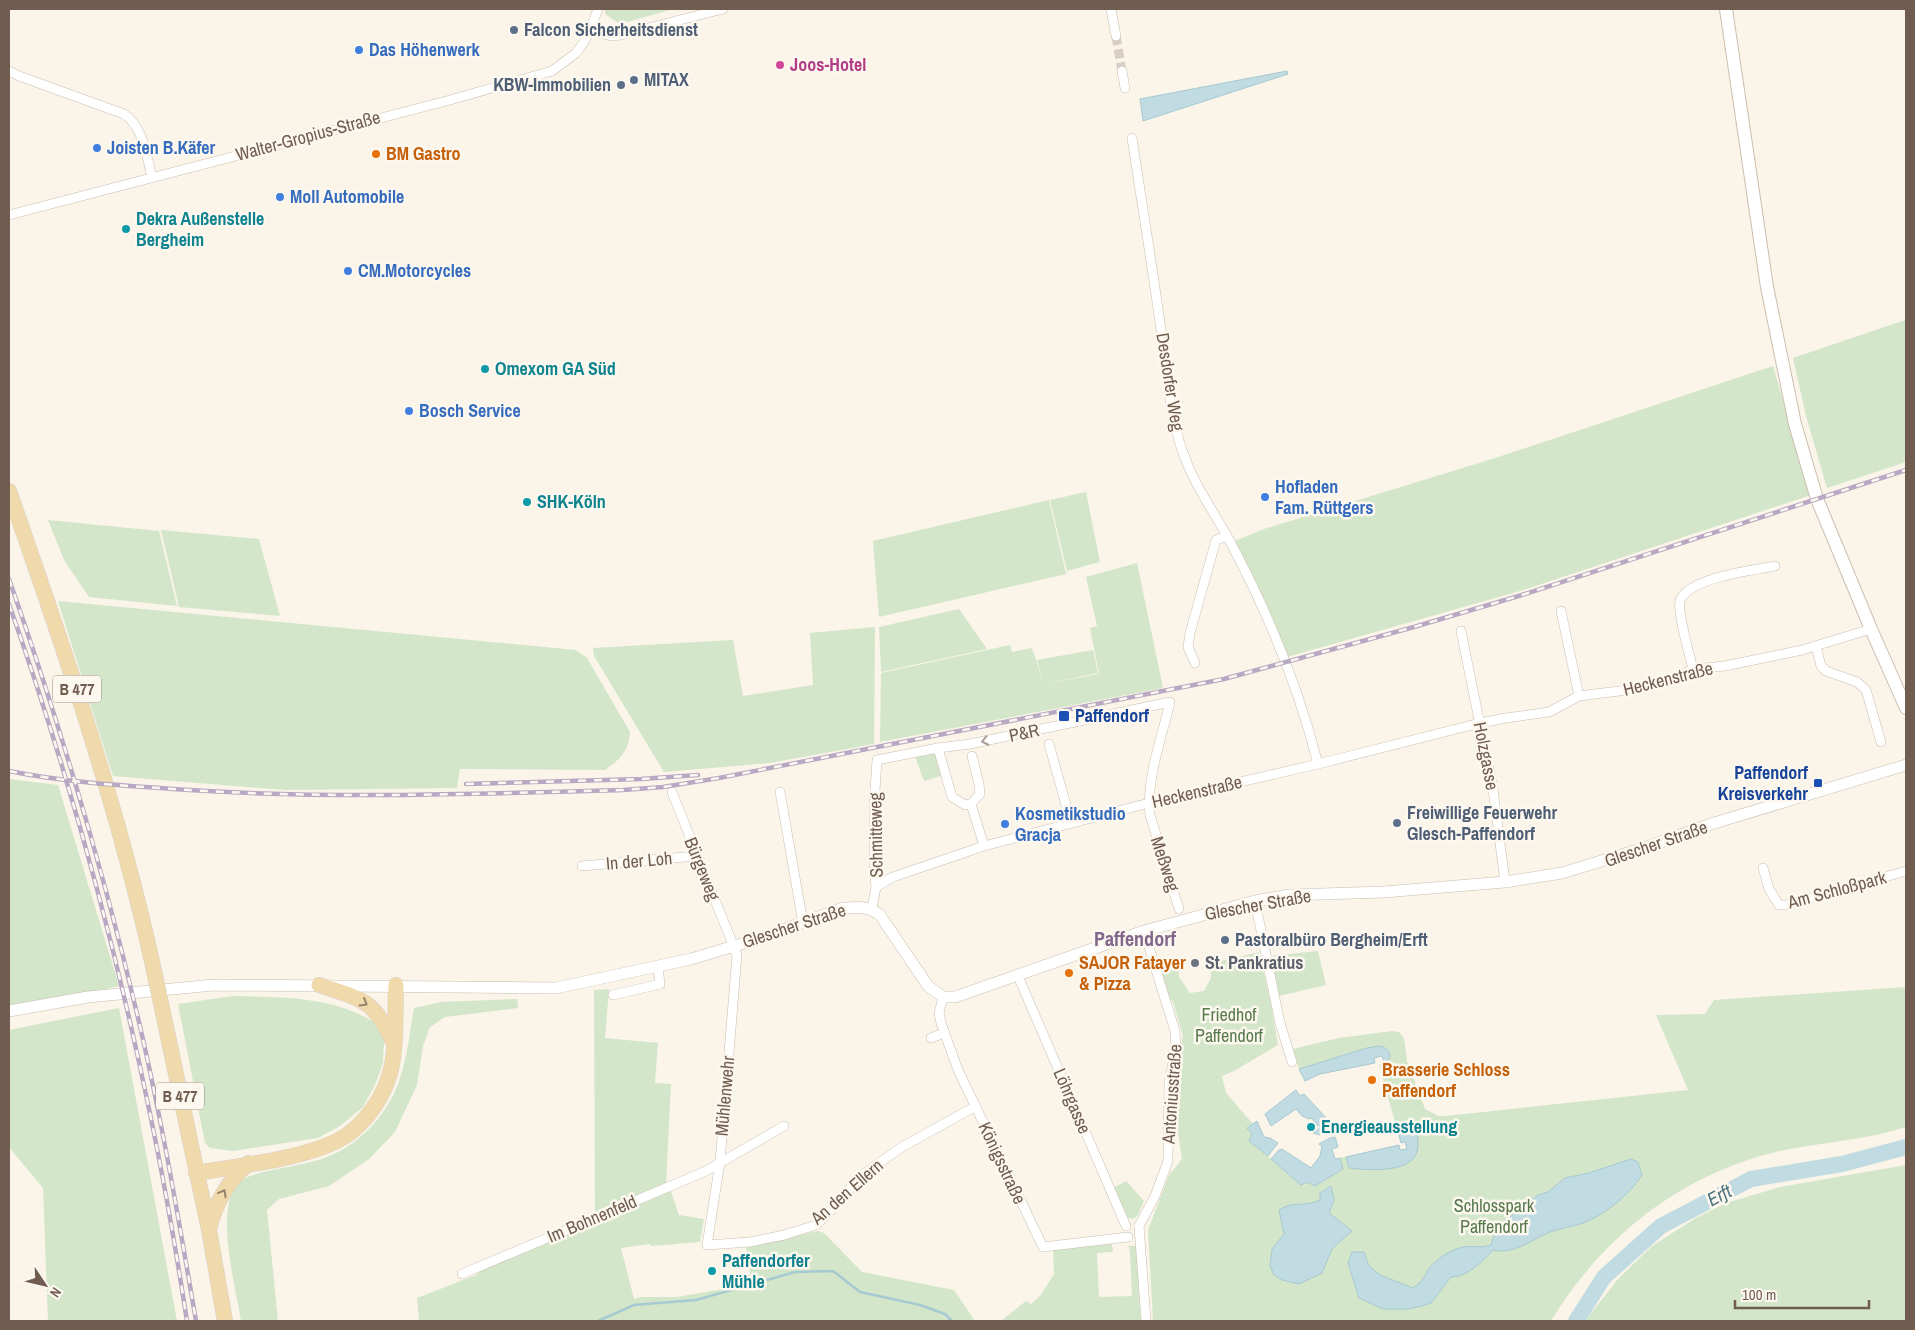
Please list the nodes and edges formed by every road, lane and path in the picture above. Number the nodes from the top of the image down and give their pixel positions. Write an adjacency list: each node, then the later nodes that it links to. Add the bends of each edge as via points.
1 (598, 9): 5 (street, Walter-Gropius-Straße)
2 (723, 9): 5 (street, via 621,35 604,35)
3 (1111, 9): 6 (street)
4 (1726, 9): 17 (main road, via 1767,287 1795,424 1817,499)
5 (590, 30): 11 (street, Walter-Gropius-Straße, via 576,53 552,71)
6 (1116, 36)
7 (9, 71): 11 (street, via 133,120)
8 (1122, 71): 9 (street)
9 (1125, 88)
10 (1132, 138): 14 (street, Desdorfer Weg, via 1170,404 1187,463)
11 (152, 177): 12 (street, Walter-Gropius-Straße)
12 (9, 215)
13 (9, 491): 66 (main road, B 477, bridge, via 82,704 126,855 165,1020)
14 (1227, 536): 20 (street, via 1216,540 1190,634 1188,647); 31 (street, Desdorfer Weg, via 1272,628 1306,717)
15 (1775, 566): 21 (street, via 1715,579 1687,589 1680,601 1680,614)
16 (1561, 611): 22 (street)
17 (1871, 629): 19 (street, Heckenstraße); 24 (main road)
18 (1461, 631): 25 (street, Holzgasse)
19 (1816, 646): 21 (street, Heckenstraße); 26 (street, via 1821,666 1826,671 1856,682 1866,690)
20 (1195, 663)
21 (1693, 670): 22 (street, Heckenstraße, via 1644,688)
22 (1578, 696): 25 (street, Heckenstraße, via 1549,712)
23 (1170, 702): 28 (street, P&R, one-way to 28); 35 (street, Meßweg)
24 (1906, 708)
25 (1480, 724): 31 (street, Heckenstraße); 43 (street, Holzgasse, via 1493,789)
26 (1881, 742)
27 (1049, 744): 37 (street)
28 (938, 748): 30 (street, P&R); 36 (street, via 952,797 965,805)
29 (972, 756): 36 (street, via 980,794)
30 (877, 760): 44 (street, Schmitteweg, via 874,807)
31 (1318, 764): 35 (street, Heckenstraße)
32 (1906, 765): 43 (street, Glescher Straße, via 1711,824 1590,866)
33 (672, 792): 39 (street, Bürgeweg)
34 (780, 792): 48 (street)
35 (1149, 803): 37 (street, Heckenstraße); 47 (street, Meßweg)
36 (971, 804): 38 (street)
37 (1071, 823): 38 (street, Heckenstraße)
38 (984, 846): 44 (street, Heckenstraße, via 893,877)
39 (696, 856): 40 (street, In der Loh); 50 (street, Bürgeweg)
40 (582, 866)
41 (1763, 868): 42 (street, Am Schloßpark, via 1769,889 1779,905)
42 (1906, 871)
43 (1505, 882): 45 (street, Glescher Straße, via 1384,892 1290,895)
44 (876, 887): 46 (street, Schmitteweg)
45 (1255, 901): 49 (street, Glescher Straße); 61 (street, via 1280,1023)
46 (872, 909): 48 (street, Glescher Straße, via 858,906 842,908); 56 (street, Glescher Straße, via 880,915 928,986)
47 (1179, 909)
48 (803, 923): 50 (street, Glescher Straße)
49 (1144, 931): 52 (street, Glescher Straße); 69 (street, Antoniusstraße, via 1176,1042 1169,1083 1168,1161)
50 (734, 946): 51 (street, Glescher Straße); 64 (street, Mühlenwehr, via 737,955)
51 (658, 967): 54 (street, Glescher Straße, via 556,988); 55 (street, via 660,984)
52 (1018, 976): 56 (street, Glescher Straße, via 955,997); 67 (street, Löhrgasse)
53 (319, 985): 54 (street, Glescher Straße); 57 (street, Glescher Straße, via 214,985 88,998); 60 (main road, one-way to 60, via 347,994 371,1007 381,1017)
54 (396, 985): 60 (main road)
55 (613, 995)
56 (943, 997): 58 (street, Königsstraße, via 939,1013)
57 (9, 1011)
58 (944, 1033): 59 (street); 62 (street, Königsstraße)
59 (931, 1038)
60 (394, 1043): 65 (main road, via 391,1072 384,1090 371,1112 347,1135 321,1148)
61 (1292, 1062)
62 (976, 1106): 70 (street, Königsstraße, via 1043,1247); 71 (street, An den Ellern, via 902,1147 859,1177 816,1225 750,1242)
63 (784, 1126): 64 (street, Im Bohnenfeld)
64 (720, 1162): 71 (street, Mühlenwehr); 72 (street, Im Bohnenfeld, via 706,1171)
65 (249, 1164): 66 (main road); 68 (main road, one-way to 65, via 229,1182)
66 (196, 1173): 68 (main road, B 477)
67 (1126, 1226): 69 (street, via 1133,1222); 70 (street)
68 (208, 1230): 73 (main road, B 477)
69 (1140, 1231): 70 (street, via 1135,1238); 74 (street)
70 (1128, 1238)
71 (707, 1245)
72 (462, 1274)
73 (225, 1321)
74 (1146, 1321)

